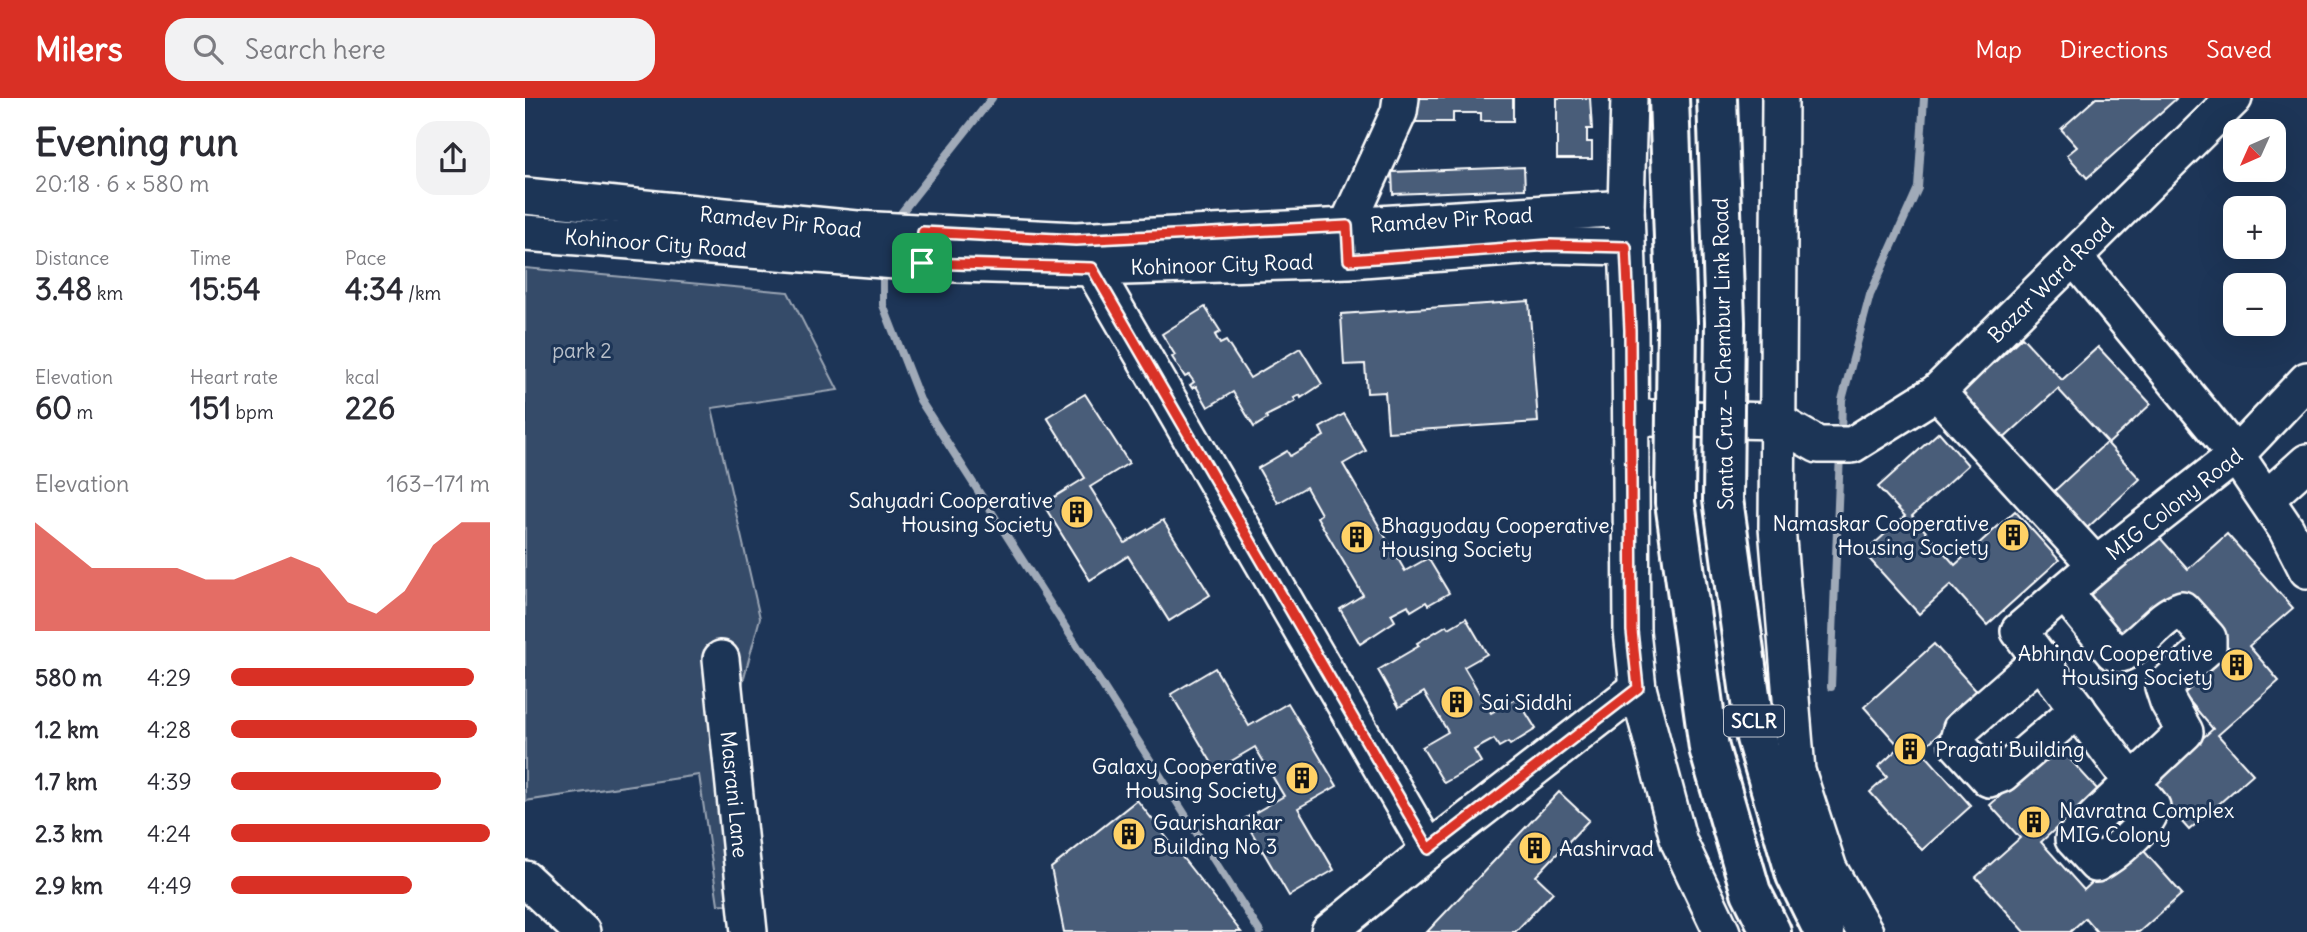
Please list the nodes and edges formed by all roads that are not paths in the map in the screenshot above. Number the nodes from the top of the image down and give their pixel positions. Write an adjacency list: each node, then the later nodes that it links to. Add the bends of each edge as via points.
1 (1401, 98): 10 (street)
2 (1629, 98): 8 (street)
3 (1669, 98): 35 (highway, SCLR, bridge, via 1677,322 1675,502 1709,748 1751,892)
4 (1717, 98): 36 (highway, Santa Cruz – Chembur Link Road / SCLR, bridge, via 1725,322 1723,499 1756,738 1796,875)
5 (1780, 98): 18 (street)
6 (2234, 98): 14 (street, Bazar Ward Road)
7 (525, 196): 11 (street, Ramdev Pir Road, via 857,229)
8 (1626, 208): 10 (street, Ramdev Pir Road); 12 (street)
9 (525, 233): 11 (street, Kohinoor City Road)
10 (1348, 243): 12 (street, Kohinoor City Road); 13 (street, Kohinoor City Road)
11 (923, 247): 13 (street, Kohinoor City Road)
12 (1626, 247): 17 (street)
13 (1084, 254): 29 (street)
14 (2074, 257): 16 (street, Bazar Ward Road); 19 (street, MIG Colony Road)
15 (2307, 380): 19 (street)
16 (1937, 392): 18 (street, Bazar Ward Road, via 1835,445); 22 (street, MIG Colony Road)
17 (1629, 417): 18 (street, Bazar Ward Road); 27 (street, via 1632,631)
18 (1776, 421): 37 (street, via 1777,527 1797,771 1829,869)
19 (2236, 455): 21 (street); 22 (street, MIG Colony Road)
20 (2307, 462): 21 (street)
21 (2266, 499): 23 (street)
22 (2096, 565): 24 (street)
23 (2307, 570)
24 (2064, 592): 26 (street, via 2019,631); 28 (street, via 2113,652 2129,650 2172,612 2182,609 2208,638 2208,647 2164,687 2185,732 2132,782)
25 (721, 659): 33 (street, Masrani Lane)
26 (2041, 659): 28 (street); 28 (street, via 1961,729 1957,744 1989,779 2002,774)
27 (1638, 688): 29 (street); 34 (street, via 1679,842)
28 (2078, 709)
29 (1429, 849): 31 (street)
30 (525, 878): 32 (street)
31 (1337, 930)
32 (582, 932)
33 (749, 932)
34 (1722, 932)
35 (1771, 932)
36 (1824, 932)
37 (1865, 932)

